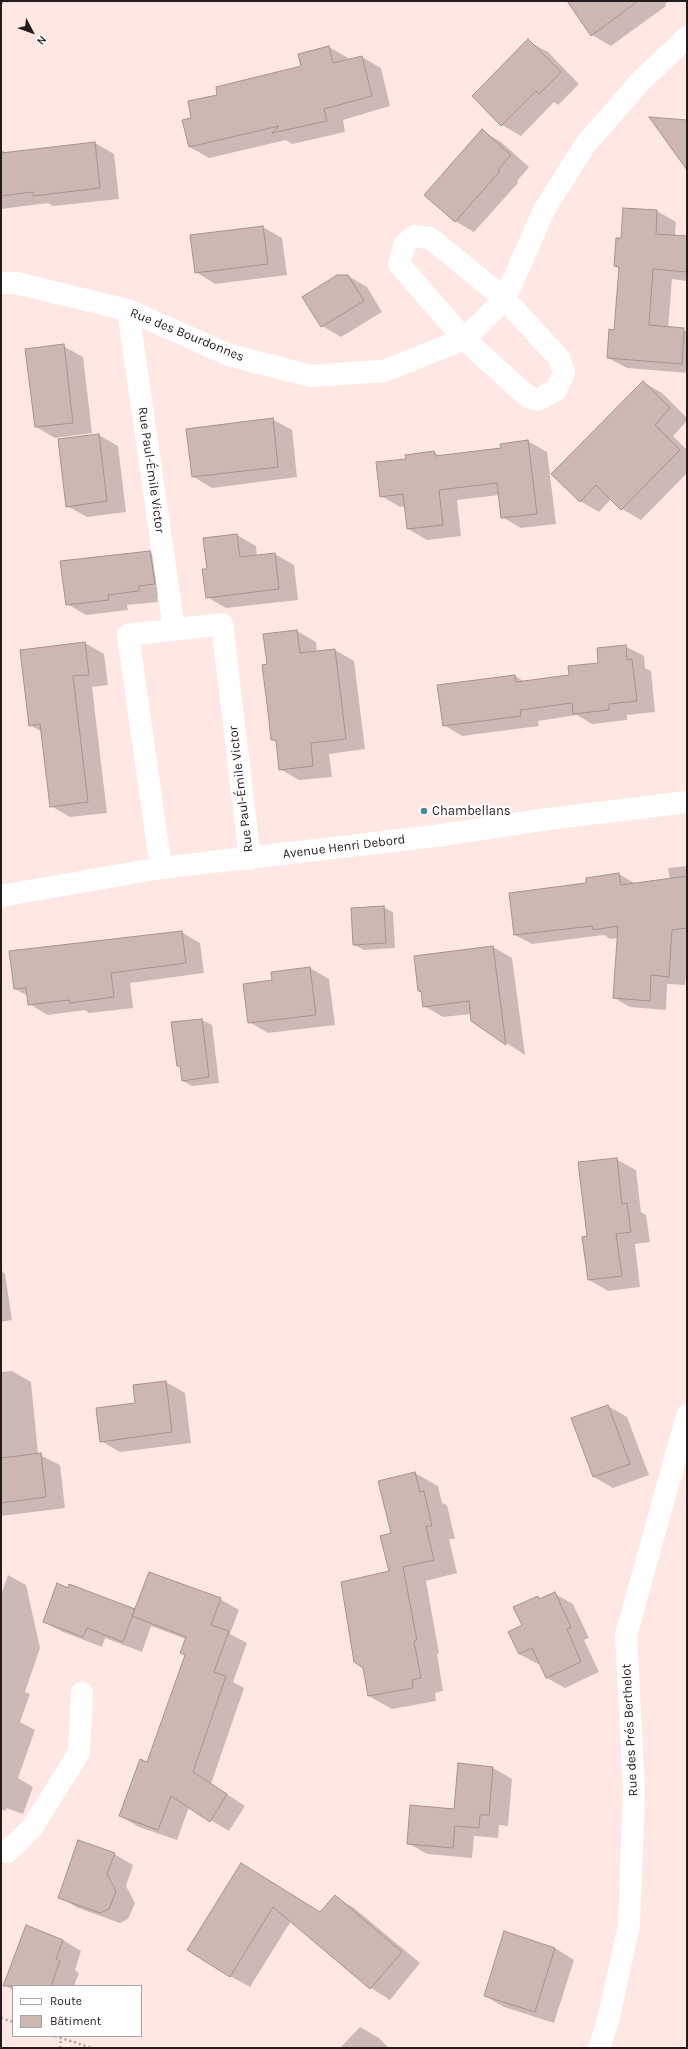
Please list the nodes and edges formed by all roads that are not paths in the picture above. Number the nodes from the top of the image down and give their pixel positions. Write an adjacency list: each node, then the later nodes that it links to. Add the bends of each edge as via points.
1 (687, 37): 3 (street, Rue des Bourdonnes, via 640,82 585,145 544,210)
2 (1, 282): 4 (street, Rue des Bourdonnes, via 16,283)
3 (505, 299): 5 (street, Rue des Bourdonnes); 5 (street, via 560,358 564,373 556,390 537,400 526,394); 5 (street, via 430,238 414,236 405,244 399,264)
4 (128, 310): 5 (street, Rue des Bourdonnes, via 229,355 311,376 384,371); 6 (street, Rue Paul-Émile Victor)
5 (464, 339)
6 (174, 629): 8 (street, Rue Paul-Émile Victor, via 222,624); 9 (street, Rue Paul-Émile Victor, via 128,635)
7 (687, 802): 8 (street, Avenue Henri Debord)
8 (250, 858): 9 (street, Avenue Henri Debord)
9 (161, 868): 10 (street, Avenue Henri Debord)
10 (1, 896)
11 (687, 1416): 14 (street, Rue des Prés Berthelot, via 626,1635 634,1791 629,1925 608,2021)
12 (82, 1693): 13 (street, via 79,1753 31,1829)
13 (3, 1854)
14 (599, 2048)

